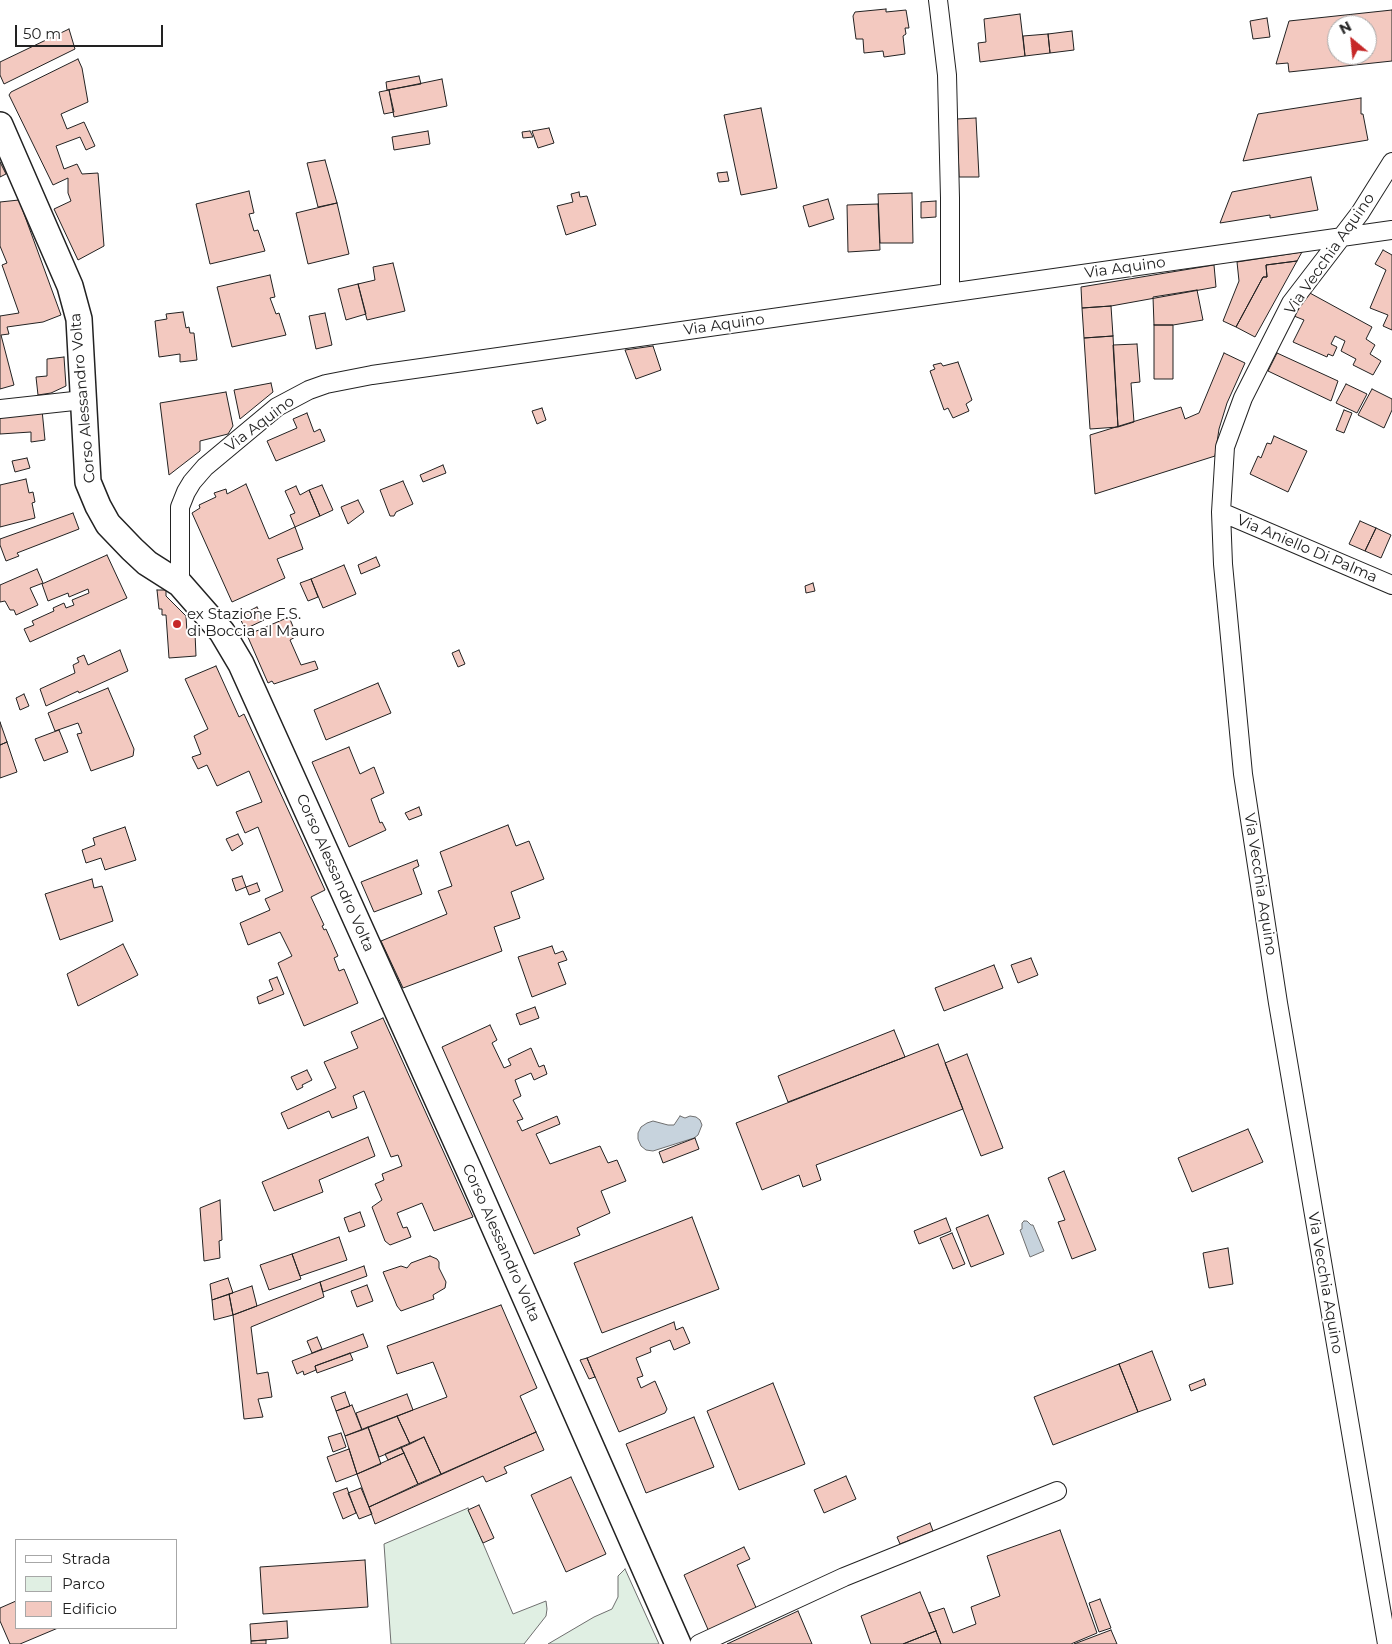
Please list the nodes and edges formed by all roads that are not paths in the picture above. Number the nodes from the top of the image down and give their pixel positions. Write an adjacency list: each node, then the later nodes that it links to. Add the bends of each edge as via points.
1 (938, 0): 6 (street, via 947,75)
2 (0, 126): 7 (main road, Corso Alessandro Volta, via 70,286 78,319)
3 (1392, 162): 5 (street, Via Vecchia Aquino)
4 (1392, 230): 5 (street, Via Aquino)
5 (1342, 237): 6 (street, Via Aquino); 9 (street, Via Vecchia Aquino, via 1291,303 1243,398 1225,447)
6 (950, 293): 10 (street, Via Aquino, via 372,375 309,390 277,407 250,428 192,482 180,507)
7 (83, 400): 8 (street); 10 (main road, Corso Alessandro Volta, via 88,482 98,506 108,524 132,549)
8 (0, 409)
9 (1221, 512): 11 (street, Via Aniello Di Palma); 15 (street, Via Vecchia Aquino, via 1244,784)
10 (180, 584): 13 (main road, Corso Alessandro Volta, via 222,632 241,664)
11 (1392, 585)
12 (1057, 1491): 14 (street, via 844,1577)
13 (678, 1644)
14 (699, 1644)
15 (1387, 1644)

